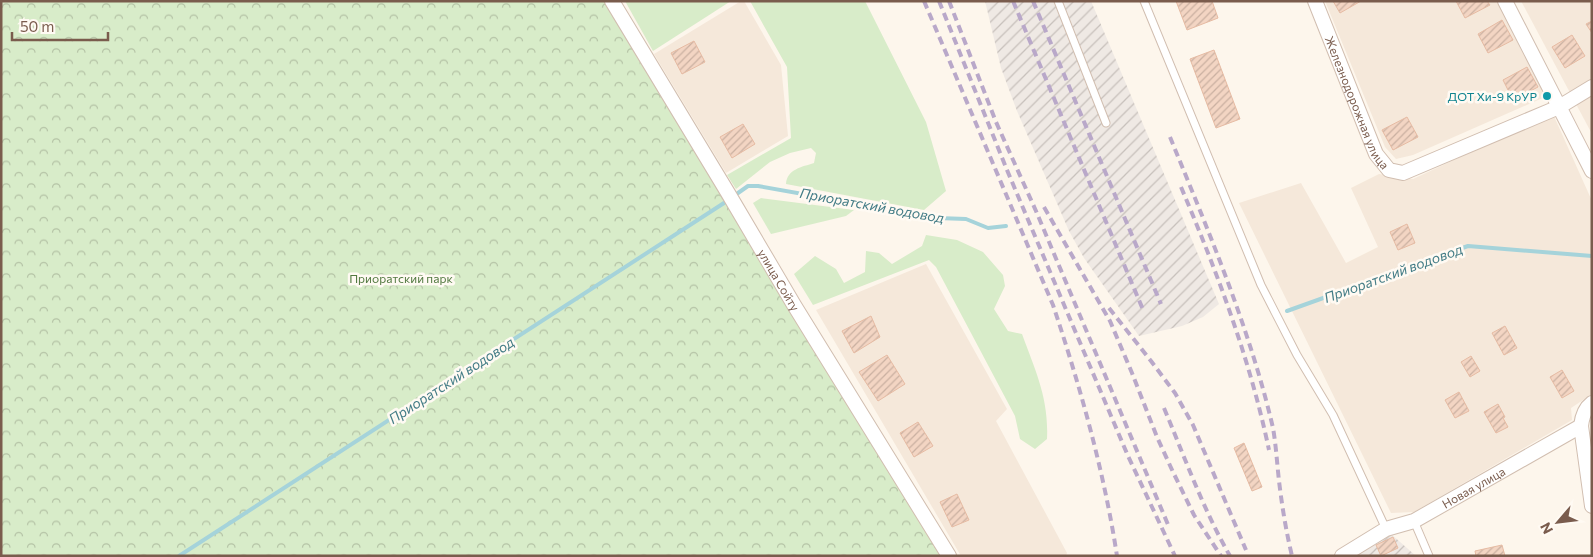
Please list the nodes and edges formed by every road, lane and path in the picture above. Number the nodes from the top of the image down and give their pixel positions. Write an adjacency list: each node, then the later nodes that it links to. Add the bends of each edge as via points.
1 (612, 1): 15 (street, улица Сойту)
2 (1058, 1): 8 (lane)
3 (1144, 1): 14 (lane, via 1261,285 1333,415)
4 (1315, 1): 7 (street, Железнодорожная улица, via 1376,154 1389,170 1403,173)
5 (1505, 1): 7 (street)
6 (1592, 87): 7 (street, Железнодорожная улица)
7 (1559, 107): 9 (street)
8 (1106, 123)
9 (1592, 171)
10 (1592, 403): 11 (street, via 1583,414)
11 (1581, 426): 12 (street); 13 (street, Новая улица)
12 (1592, 506)
13 (1414, 521): 14 (street, Новая улица); 17 (lane)
14 (1386, 529): 16 (street, Новая улица)
15 (949, 556)
16 (1342, 556)
17 (1429, 556)

